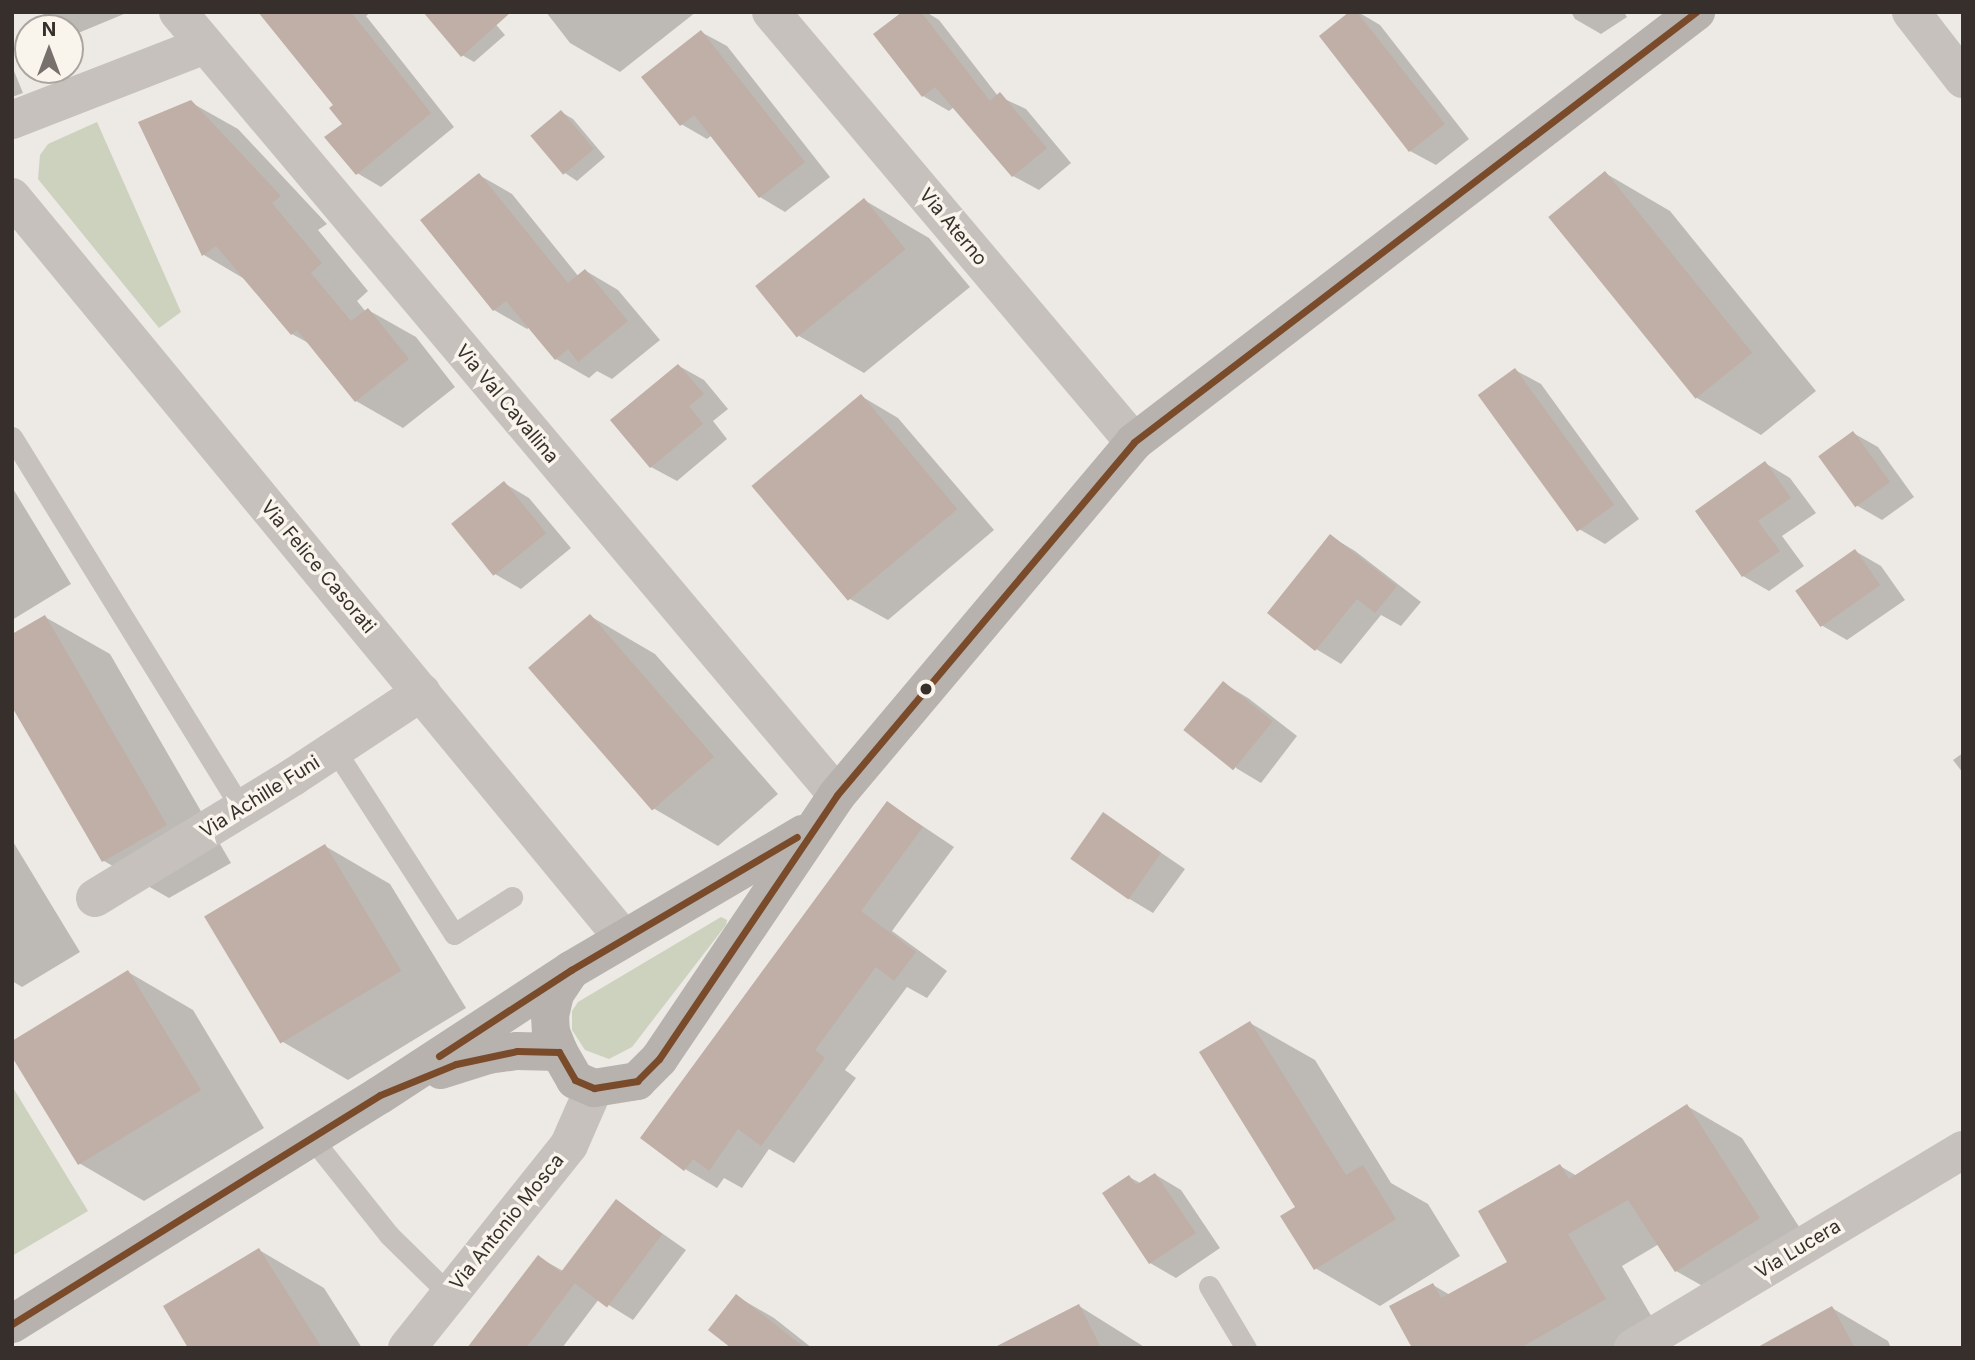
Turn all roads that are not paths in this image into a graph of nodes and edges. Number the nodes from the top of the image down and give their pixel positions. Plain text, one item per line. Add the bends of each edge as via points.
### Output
1 (178, 12) edge
2 (771, 12) edge
3 (1696, 12) edge
4 (1910, 12) edge
5 (205, 45) junction
6 (1963, 79) edge
7 (12, 120) edge
8 (17, 214) edge
9 (12, 437) edge
10 (1134, 442) junction
11 (422, 692) junction
12 (335, 750) junction
13 (836, 794) junction
14 (241, 808) junction
15 (811, 829) junction
16 (512, 897) dead end
17 (95, 898) dead end
18 (623, 938) junction
19 (571, 970) junction
20 (559, 1052) junction
21 (594, 1088) junction
22 (380, 1095) junction
23 (310, 1136) junction
24 (1963, 1150) edge
25 (1209, 1286) dead end
26 (449, 1294) junction
27 (12, 1324) edge
28 (407, 1348) edge
29 (1246, 1348) edge
30 (1633, 1348) edge

1 - 5 street, Via Val Cavallina
2 - 10 street, Via Aterno
3 - 10 street
4 - 6 street
5 - 7 street
5 - 13 street, Via Val Cavallina
8 - 11 street, Via Felice Casorati
9 - 14 lane
10 - 13 street
11 - 12 street, Via Achille Funi
11 - 18 street, Via Felice Casorati
12 - 14 street, Via Achille Funi
12 - 16 lane via 454,934
13 - 15 street
14 - 17 street, Via Achille Funi
15 - 18 street
15 - 21 street via 659,1059 638,1081
18 - 19 street
19 - 20 street via 555,995 550,1014
19 - 22 street
20 - 21 street via 575,1080
20 - 22 street via 488,1055
21 - 26 street, Via Antonio Mosca via 569,1144
22 - 23 street
23 - 26 lane via 389,1235
23 - 27 street
24 - 30 street, Via Lucera
25 - 29 lane
26 - 28 street, Via Antonio Mosca

